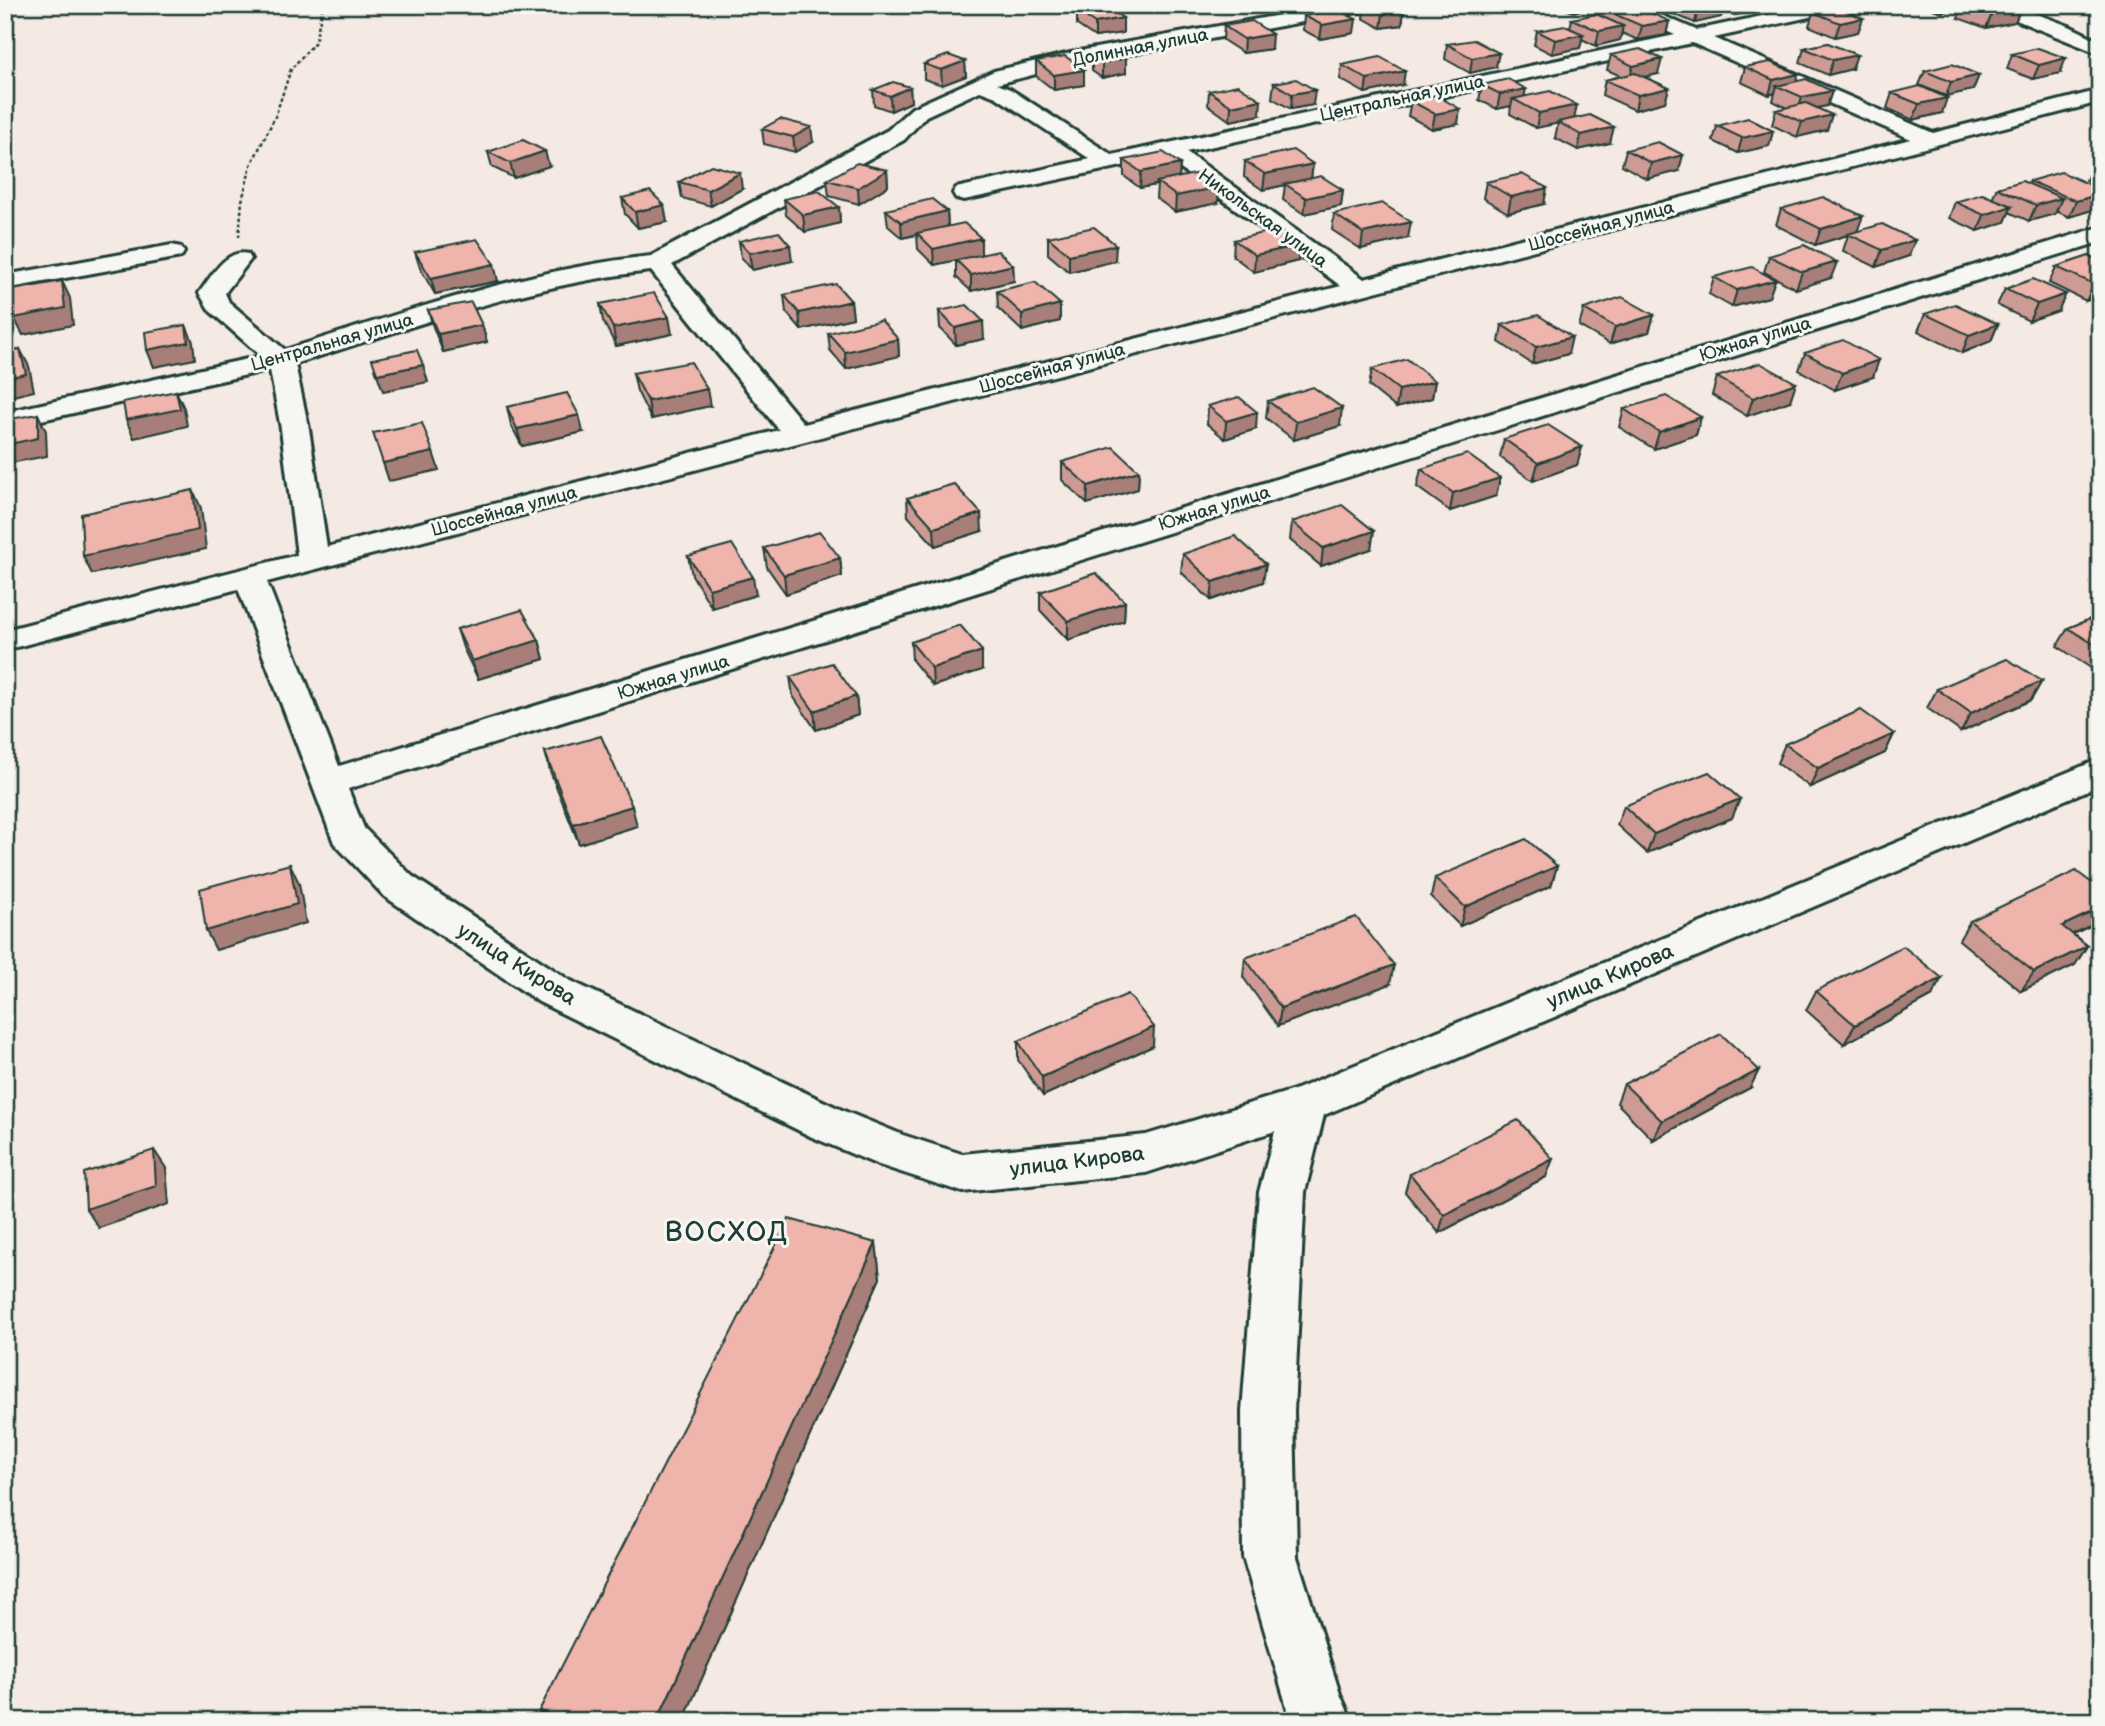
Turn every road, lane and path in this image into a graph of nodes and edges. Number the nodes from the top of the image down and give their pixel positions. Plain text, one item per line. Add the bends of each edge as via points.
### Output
1 (323, 5) edge
2 (1368, 5) edge
3 (1622, 5) edge
4 (1841, 5) edge
5 (1995, 5) edge
6 (1696, 36) junction
7 (2100, 48) edge
8 (979, 84) junction
9 (2100, 96) edge
10 (1932, 140) junction
11 (1166, 148) junction
12 (1107, 161) junction
13 (964, 193) dead end
14 (2100, 234) edge
15 (172, 252) dead end
16 (239, 258) joint
17 (657, 263) junction
18 (5, 282) edge
19 (1360, 288) junction
20 (281, 360) junction
21 (5, 420) edge
22 (797, 434) junction
23 (313, 561) junction
24 (250, 578) junction
25 (5, 640) edge
26 (2100, 771) edge
27 (329, 782) junction
28 (1306, 1104) junction
29 (1323, 1721) edge

1 - 16 path via 315,41 291,69 275,117 251,165 238,228
2 - 8 street, Долинная улица via 1079,57
3 - 6 street
4 - 6 street, Центральная улица
5 - 7 street
6 - 10 street
6 - 11 street, Центральная улица
8 - 12 street via 1003,93
8 - 17 street, Долинная улица via 919,113 896,135
9 - 10 street, Шоссейная улица
10 - 19 street, Шоссейная улица
11 - 12 street, Центральная улица
11 - 19 street, Никольская улица
12 - 13 street, Центральная улица
14 - 27 street, Южная улица
15 - 18 street
16 - 20 street via 212,293 219,306
17 - 20 street, Центральная улица via 609,268 474,299
17 - 22 street
19 - 22 street, Шоссейная улица
20 - 21 street, Центральная улица
20 - 23 street
22 - 23 street, Шоссейная улица
23 - 24 street, Шоссейная улица
24 - 25 street, Шоссейная улица
24 - 27 street, улица Кирова
26 - 28 street, улица Кирова
27 - 28 street, улица Кирова via 347,834 398,886 554,991 892,1151 962,1173 1029,1168 1146,1154
28 - 29 street via 1282,1192 1268,1411 1270,1557

